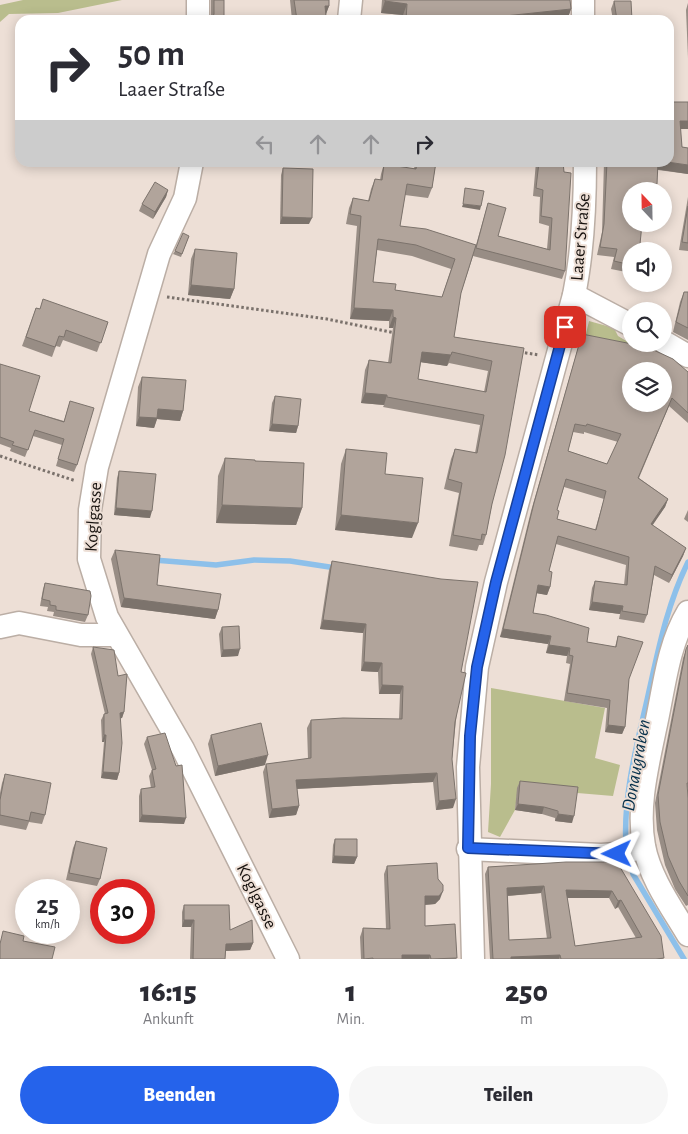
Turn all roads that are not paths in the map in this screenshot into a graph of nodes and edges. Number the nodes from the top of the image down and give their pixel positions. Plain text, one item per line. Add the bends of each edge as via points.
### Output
1 (198, 0) edge
2 (351, 0) edge
3 (583, 0) edge
4 (198, 15) edge
5 (350, 15) edge
6 (584, 15) edge
7 (191, 167) edge
8 (585, 167) edge
9 (574, 295) junction
10 (622, 320) edge
11 (672, 347) edge
12 (688, 356) edge
13 (688, 612) edge
14 (0, 627) edge
15 (116, 635) junction
16 (468, 848) junction
17 (632, 851) junction
18 (688, 935) edge
19 (288, 959) edge
20 (473, 959) edge

1 - 4 street
2 - 5 street
3 - 6 street
7 - 15 street, Koglgasse via 185,198 159,254 93,486 89,559 101,604
8 - 9 street, Laaer Straße via 585,209
9 - 10 street
9 - 16 street, Laaer Straße via 496,582 477,667 470,736
11 - 12 street
13 - 17 street via 670,657
14 - 15 street via 19,623 81,635
15 - 19 street, Koglgasse via 183,749
16 - 17 street
16 - 20 street, Laaer Straße
17 - 18 street via 662,890

